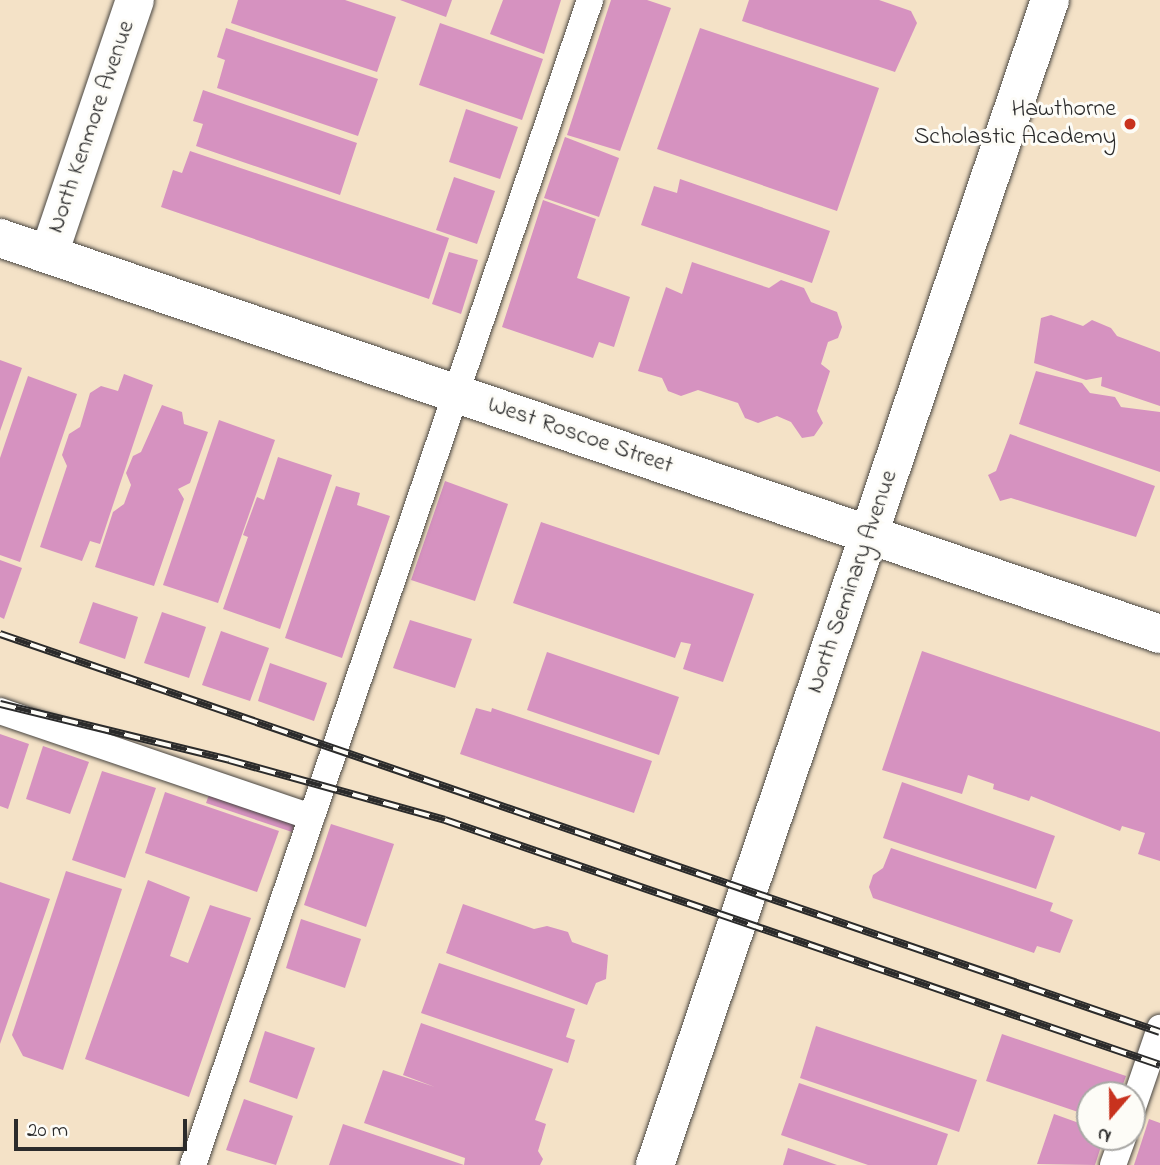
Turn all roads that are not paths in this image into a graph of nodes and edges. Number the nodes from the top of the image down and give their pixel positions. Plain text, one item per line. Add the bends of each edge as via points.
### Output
1 (135, 0) edge
2 (590, 0) edge
3 (1050, 0) edge
4 (0, 238) edge
5 (49, 254) junction
6 (457, 394) junction
7 (869, 535) junction
8 (1160, 634) edge
9 (0, 711) edge
10 (312, 817) junction
11 (1160, 1028) edge
12 (1146, 1090) edge
13 (193, 1165) edge
14 (655, 1165) edge

1 - 5 street, North Kenmore Avenue
2 - 6 lane
3 - 7 street, North Seminary Avenue
4 - 5 street, West Roscoe Street
5 - 6 street, West Roscoe Street
6 - 7 street, West Roscoe Street
6 - 10 lane
7 - 8 street, West Roscoe Street
7 - 14 street, North Seminary Avenue
9 - 10 lane
10 - 13 lane
11 - 12 lane

